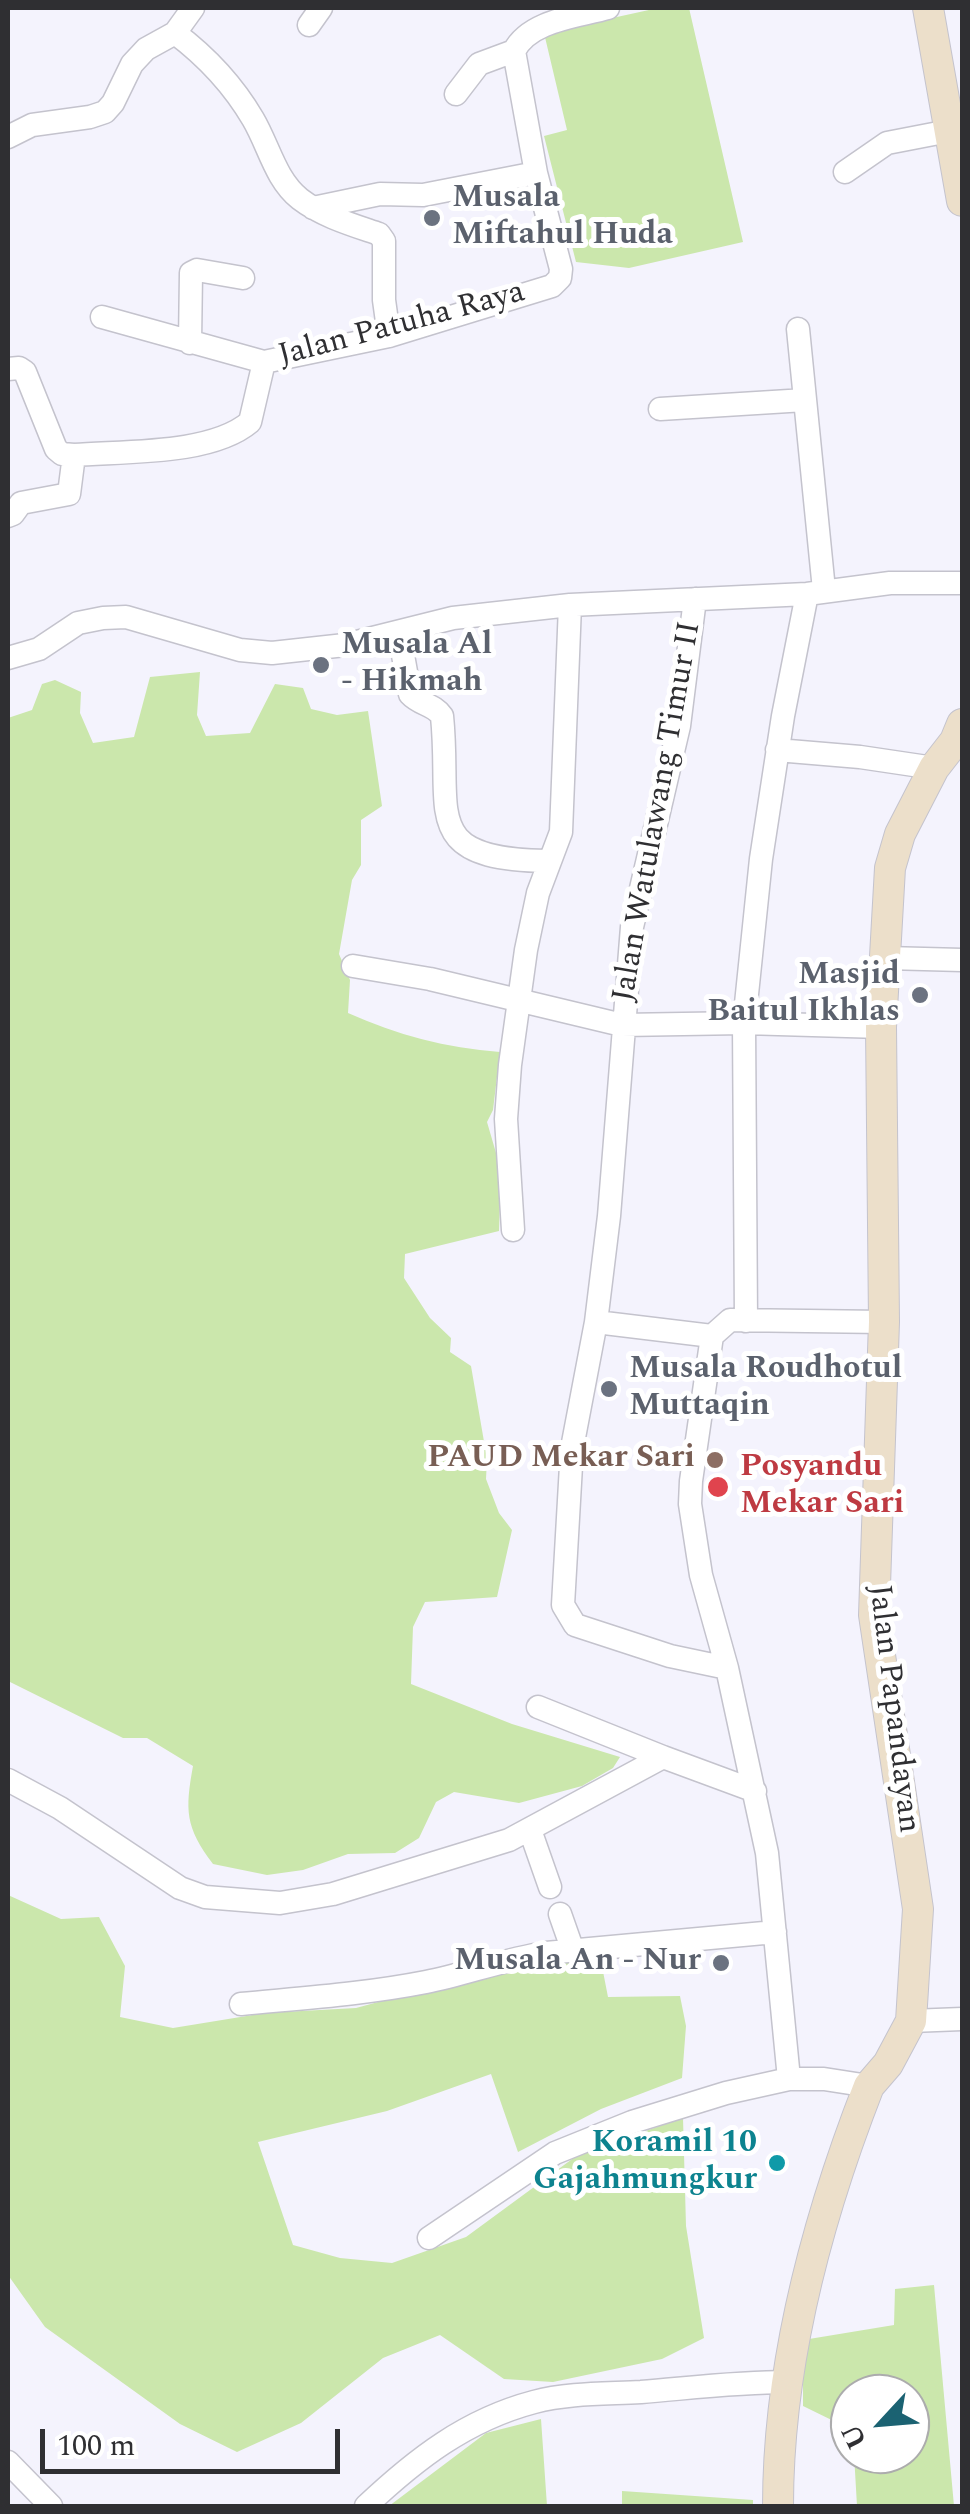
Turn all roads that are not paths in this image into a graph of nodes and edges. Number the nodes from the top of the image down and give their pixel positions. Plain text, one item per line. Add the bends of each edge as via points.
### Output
1 (193, 8) edge
2 (608, 8) edge
3 (928, 8) edge
4 (176, 32) junction
5 (514, 51) junction
6 (456, 94) dead end
7 (949, 131) junction
8 (8, 137) edge
9 (845, 172) dead end
10 (536, 173) junction
11 (962, 201) edge
12 (313, 208) junction
13 (243, 278) dead end
14 (102, 317) dead end
15 (798, 329) dead end
16 (389, 336) junction
17 (190, 344) junction
18 (264, 362) junction
19 (8, 369) edge
20 (805, 400) junction
21 (660, 408) dead end
22 (74, 456) junction
23 (8, 516) edge
24 (962, 583) edge
25 (815, 592) junction
26 (695, 600) junction
27 (570, 605) junction
28 (399, 633) junction
29 (8, 658) edge
30 (962, 724) edge
31 (777, 750) junction
32 (934, 768) junction
33 (548, 860) junction
34 (886, 958) junction
35 (962, 960) edge
36 (353, 966) dead end
37 (519, 999) junction
38 (744, 1023) junction
39 (622, 1025) junction
40 (881, 1027) junction
41 (513, 1230) dead end
42 (746, 1320) junction
43 (596, 1322) junction
44 (884, 1322) junction
45 (712, 1336) junction
46 (727, 1668) junction
47 (538, 1707) dead end
48 (663, 1757) junction
49 (8, 1780) edge
50 (754, 1791) junction
51 (530, 1830) junction
52 (550, 1887) dead end
53 (560, 1914) dead end
54 (775, 1932) junction
55 (572, 1950) junction
56 (241, 2004) dead end
57 (962, 2019) edge
58 (911, 2022) junction
59 (789, 2080) junction
60 (869, 2086) junction
61 (428, 2238) dead end
62 (787, 2382) junction
63 (8, 2462) edge
64 (50, 2506) edge
65 (366, 2506) edge
66 (778, 2506) edge

1 - 4 street
2 - 5 street via 532,30
3 - 7 main road
4 - 8 street via 146,48 105,112 32,125
4 - 12 street via 232,87 288,187
5 - 6 street via 479,64
5 - 10 street, Jalan Patuha Raya
7 - 9 street via 882,145
7 - 11 main road
10 - 12 street
10 - 16 street, Jalan Patuha Raya via 560,278 552,286
12 - 16 street via 384,240
13 - 17 street via 191,273
14 - 17 street
15 - 20 street
16 - 18 street, Jalan Patuha Raya
17 - 18 street
18 - 22 street, Jalan Patuha Raya via 250,422 230,436
19 - 22 street via 25,372 56,449
20 - 21 street
20 - 25 street
22 - 23 street via 70,494 21,503
24 - 25 street
25 - 26 street
25 - 31 street
26 - 27 street
26 - 39 street, Jalan Watulawang Timur II via 679,726 632,927
27 - 28 street via 453,618
27 - 33 street via 561,832
28 - 29 street via 256,654 126,617 104,618 78,622 39,649
28 - 33 street via 410,694 442,716 442,777 454,836 474,852
30 - 32 main road, Jalan Papandayan
31 - 32 street
31 - 38 street
32 - 34 main road, Jalan Papandayan via 890,868
33 - 37 street
34 - 35 street
34 - 40 main road, Jalan Papandayan
36 - 37 street
37 - 39 street
37 - 41 street via 506,1119
38 - 39 street
38 - 40 street
38 - 42 street
39 - 43 street, Jalan Watulawang Timur II
40 - 44 main road, Jalan Papandayan
42 - 44 street
42 - 45 street via 730,1320
43 - 45 street
43 - 46 street, Jalan Watulawang Timur II via 569,1478 567,1616 614,1638
44 - 58 main road, Jalan Papandayan via 874,1615 918,1909
45 - 46 street via 690,1504 704,1590
46 - 50 street
47 - 48 street
48 - 50 street
48 - 51 street
49 - 51 street via 164,1880 205,1898 280,1902 332,1894
50 - 54 street
51 - 52 street
53 - 55 street
54 - 55 street
54 - 59 street
55 - 56 street via 403,1986
57 - 58 street
58 - 60 main road, Jalan Papandayan
59 - 60 street
59 - 61 street via 632,2122 555,2153
60 - 62 main road, Jalan Papandayan via 813,2255
62 - 65 street via 535,2401 461,2430
62 - 66 main road, Jalan Papandayan
63 - 64 street

